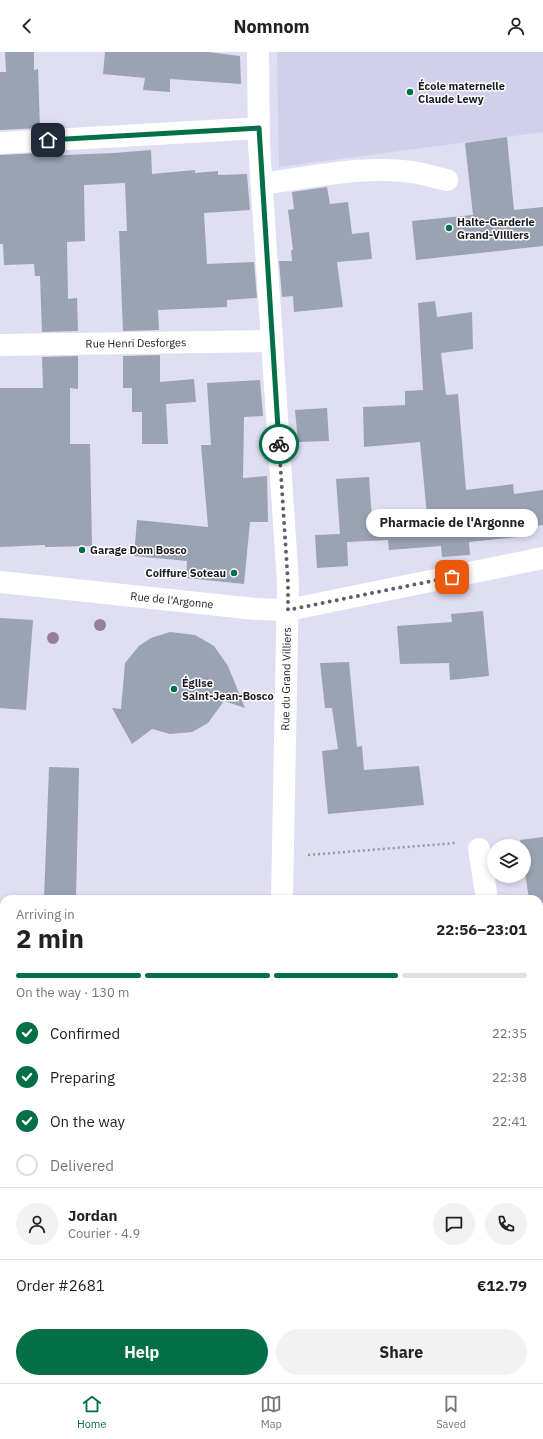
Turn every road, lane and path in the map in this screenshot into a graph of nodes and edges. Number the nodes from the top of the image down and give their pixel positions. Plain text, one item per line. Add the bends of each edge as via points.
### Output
1 (258, 52) edge
2 (259, 128) junction
3 (0, 143) edge
4 (448, 180) dead end
5 (262, 184) junction
6 (272, 341) junction
7 (0, 345) edge
8 (543, 558) edge
9 (0, 582) edge
10 (288, 610) junction
11 (479, 849) joint
12 (283, 857) junction
13 (282, 895) edge
14 (486, 895) edge

1 - 2 street, Rue du Grand Villiers
2 - 3 street
2 - 5 street, Rue du Grand Villiers
4 - 5 street via 417,173 383,171 353,172
5 - 6 street, Rue du Grand Villiers
6 - 7 street, Rue Henri Desforges
6 - 10 street, Rue du Grand Villiers
8 - 10 street, Rue de l'Argonne
9 - 10 street, Rue de l'Argonne via 256,609
10 - 12 street, Rue du Grand Villiers
11 - 12 path via 472,841
11 - 14 street
12 - 13 street, Rue du Grand Villiers

